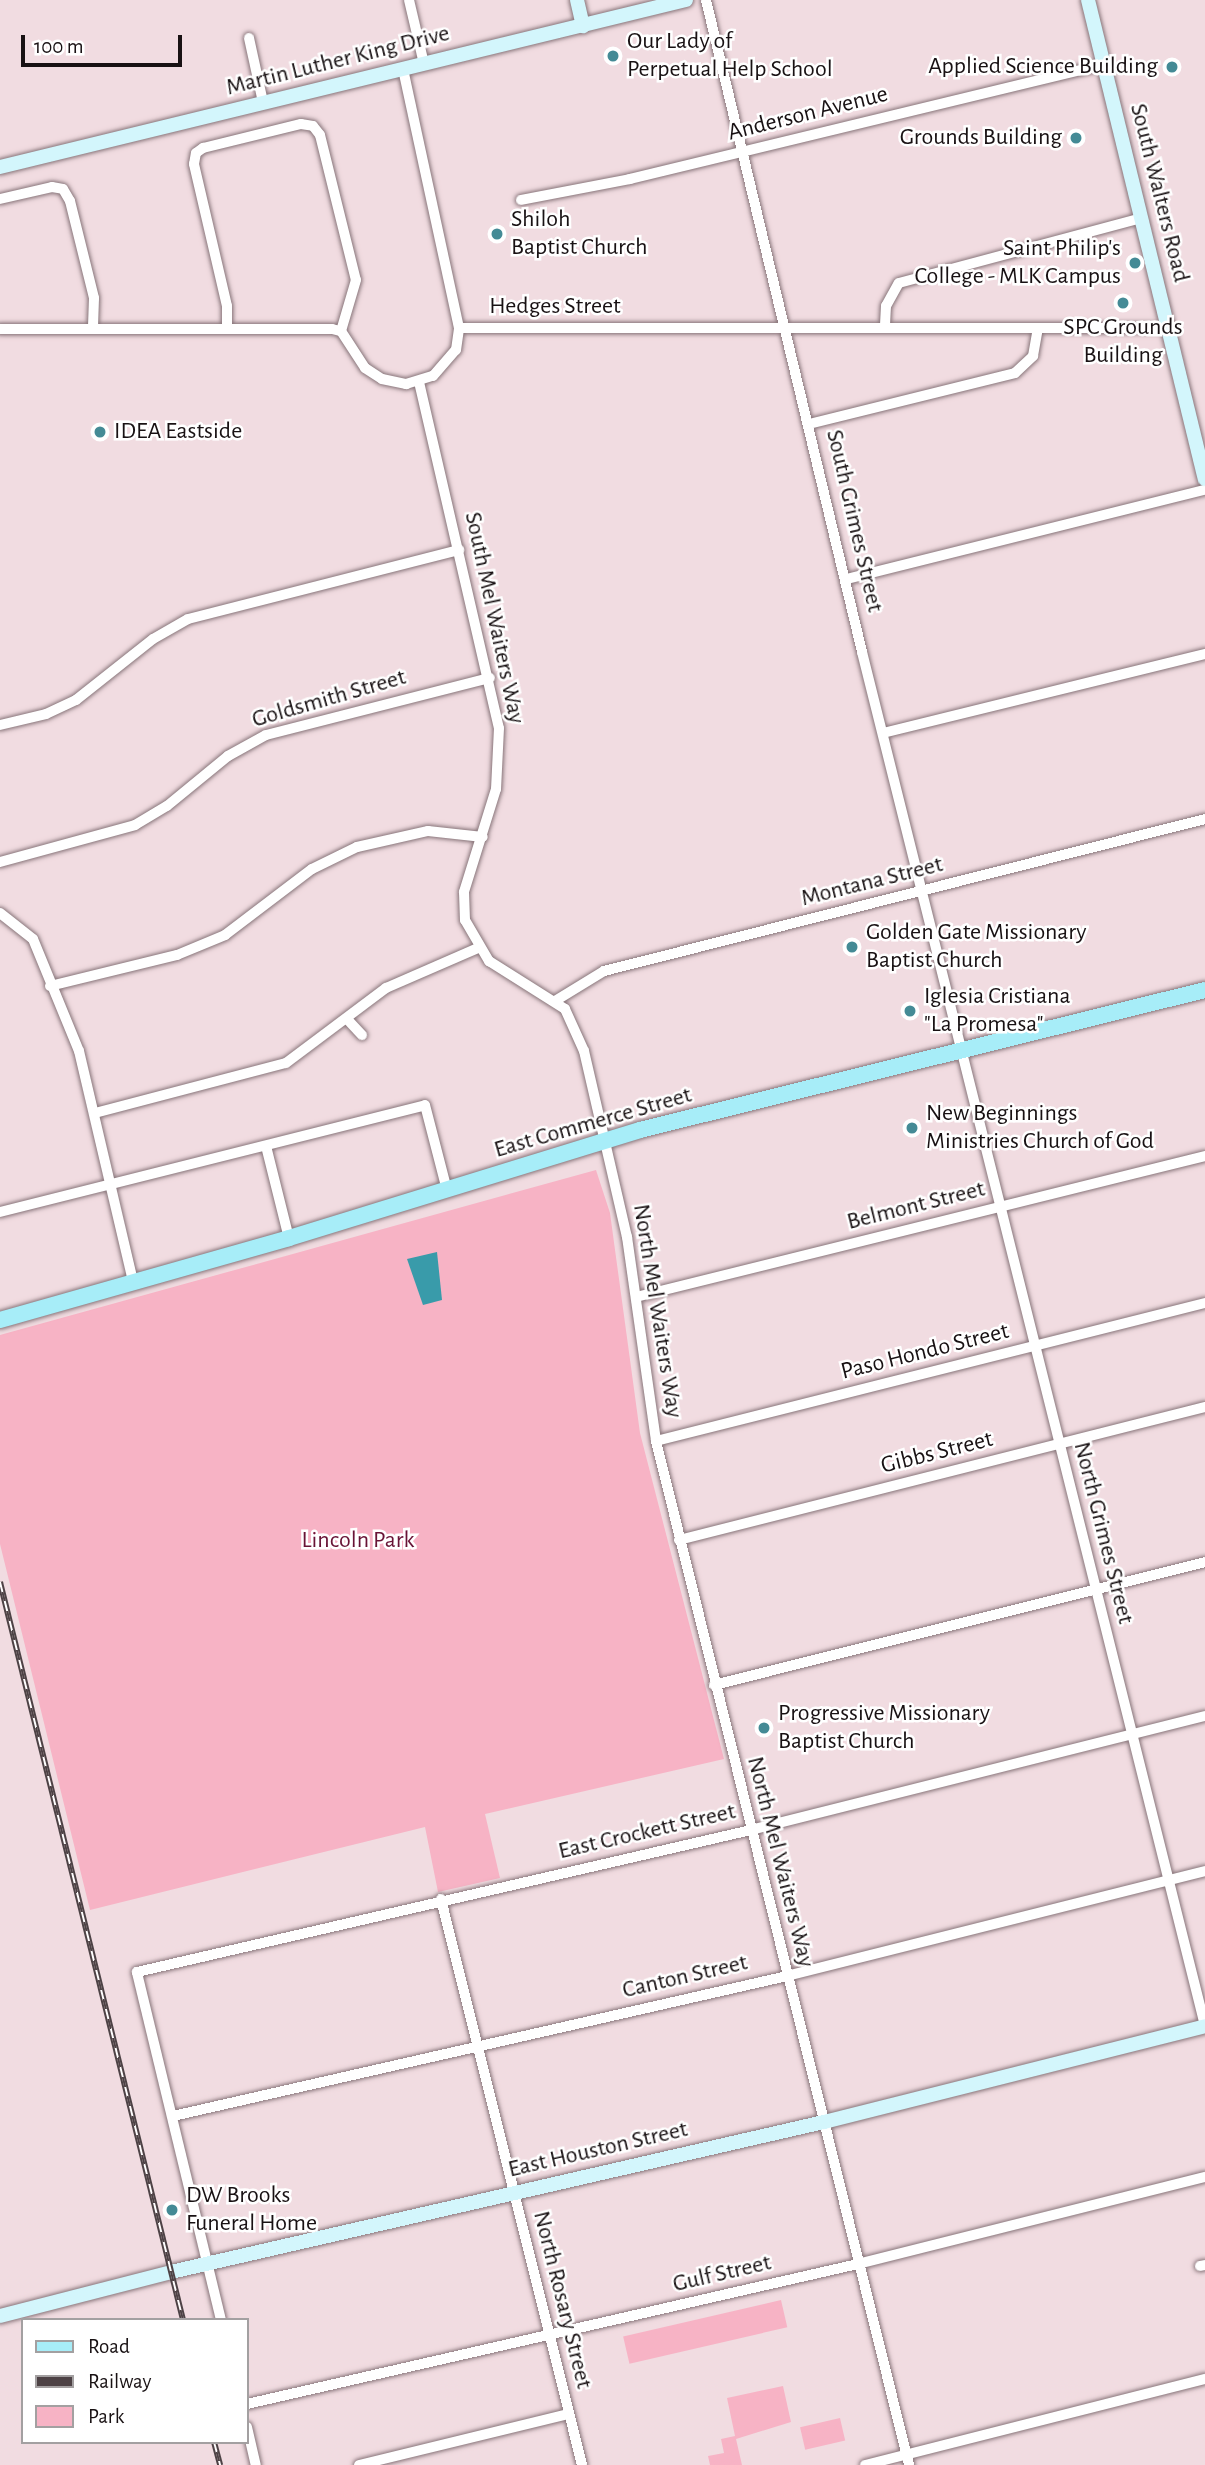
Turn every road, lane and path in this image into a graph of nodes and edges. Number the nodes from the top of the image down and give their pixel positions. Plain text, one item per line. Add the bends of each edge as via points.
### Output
1 (409, 0) edge
2 (577, 0) edge
3 (687, 0) edge
4 (706, 0) edge
5 (1088, 0) edge
6 (583, 26) junction
7 (248, 38) dead end
8 (424, 64) junction
9 (1104, 64) junction
10 (403, 69) junction
11 (263, 102) junction
12 (741, 151) junction
13 (0, 167) edge
14 (0, 200) edge
15 (521, 200) dead end
16 (1141, 218) junction
17 (885, 325) junction
18 (93, 326) junction
19 (227, 327) junction
20 (0, 328) edge
21 (460, 328) junction
22 (1038, 328) junction
23 (1168, 328) junction
24 (788, 329) junction
25 (341, 331) junction
26 (419, 382) junction
27 (809, 424) junction
28 (1205, 478) edge
29 (1205, 490) edge
30 (459, 550) junction
31 (846, 579) junction
32 (1205, 654) edge
33 (490, 678) junction
34 (0, 725) edge
35 (883, 733) junction
36 (1205, 819) edge
37 (483, 837) junction
38 (0, 862) edge
39 (924, 890) junction
40 (0, 913) edge
41 (478, 948) junction
42 (50, 986) junction
43 (1205, 990) edge
44 (555, 1001) junction
45 (347, 1019) junction
46 (362, 1035) dead end
47 (964, 1050) junction
48 (95, 1112) junction
49 (605, 1141) junction
50 (266, 1146) junction
51 (1205, 1156) edge
52 (109, 1185) junction
53 (447, 1191) junction
54 (1001, 1207) junction
55 (0, 1212) edge
56 (289, 1238) junction
57 (133, 1281) junction
58 (636, 1297) junction
59 (1205, 1303) edge
60 (0, 1320) edge
61 (1034, 1346) junction
62 (1205, 1407) edge
63 (656, 1441) junction
64 (1059, 1443) junction
65 (679, 1540) junction
66 (1205, 1562) edge
67 (1094, 1589) junction
68 (714, 1685) junction
69 (1205, 1716) edge
70 (1133, 1734) junction
71 (751, 1830) junction
72 (1205, 1871) edge
73 (1169, 1880) junction
74 (441, 1899) junction
75 (787, 1976) junction
76 (1205, 2026) edge
77 (477, 2046) junction
78 (173, 2116) junction
79 (824, 2122) junction
80 (1205, 2177) edge
81 (514, 2192) junction
82 (207, 2263) junction
83 (858, 2264) junction
84 (0, 2316) edge
85 (221, 2318) edge
86 (549, 2336) junction
87 (1205, 2379) edge
88 (248, 2404) edge
89 (569, 2414) junction
90 (248, 2431) edge
91 (907, 2460) edge
92 (256, 2465) edge
93 (359, 2465) edge
94 (582, 2465) edge
95 (865, 2465) edge

1 - 8 street
2 - 6 main road
3 - 6 main road, Martin Luther King Drive
4 - 12 street, South Grimes Street
5 - 9 main road, South Walters Road
6 - 8 main road, Martin Luther King Drive
7 - 11 street
8 - 10 main road, Martin Luther King Drive
9 - 12 street, Anderson Avenue
9 - 16 main road, South Walters Road
10 - 11 main road, Martin Luther King Drive
10 - 21 street
11 - 13 main road, Martin Luther King Drive
12 - 15 street, Anderson Avenue
12 - 24 street, South Grimes Street
14 - 18 street via 52,187 63,189 94,298
16 - 17 street via 899,283 886,306
16 - 23 main road, South Walters Road
17 - 22 street, Hedges Street
17 - 24 street, Hedges Street
18 - 19 street
18 - 20 street
19 - 25 street
19 - 25 street via 194,164 197,153 301,124 313,126 320,135 356,280
21 - 24 street, Hedges Street
21 - 26 street, Hedges Street via 450,361
22 - 23 street, Hedges Street
22 - 27 street via 1033,356 1015,373
23 - 28 main road, South Walters Road
24 - 27 street, South Grimes Street
25 - 26 street via 372,373 394,383
26 - 30 street, South Mel Waiters Way
27 - 31 street, South Grimes Street
29 - 31 street
30 - 33 street, South Mel Waiters Way
30 - 34 street via 188,619 153,639 76,700 46,714
31 - 35 street, South Grimes Street
32 - 35 street
33 - 37 street, South Mel Waiters Way via 500,750
33 - 38 street, Goldsmith Street via 266,735 228,756 167,806 135,825
35 - 39 street, South Grimes Street
36 - 39 street, Montana Street
37 - 41 street, South Mel Waiters Way via 463,906
37 - 42 street via 428,831 357,847 312,869 253,918 216,939 177,955
39 - 44 street, Montana Street via 604,971
39 - 47 street, South Grimes Street
40 - 42 street via 33,939
41 - 44 street, South Mel Waiters Way via 503,972
41 - 45 street via 414,973
42 - 48 street via 79,1051
43 - 47 main road, East Commerce Street
44 - 49 street, South Mel Waiters Way via 578,1032
45 - 46 street
45 - 48 street via 286,1062
47 - 49 main road, East Commerce Street
47 - 54 street, North Grimes Street
48 - 52 street
49 - 53 main road, East Commerce Street
49 - 58 street, North Mel Waiters Way
50 - 52 street
50 - 53 street via 425,1105
50 - 56 street
51 - 54 street, Belmont Street
52 - 55 street
52 - 57 street
53 - 56 main road, East Commerce Street
54 - 58 street, Belmont Street
54 - 61 street, North Grimes Street
56 - 57 main road, East Commerce Street
57 - 60 main road, East Commerce Street
58 - 63 street, North Mel Waiters Way
59 - 61 street, Paso Hondo Street
61 - 63 street, Paso Hondo Street
61 - 64 street, North Grimes Street
62 - 64 street, Gibbs Street
63 - 65 street, North Mel Waiters Way
64 - 65 street, Gibbs Street
64 - 67 street, North Grimes Street
65 - 68 street, North Mel Waiters Way
66 - 67 street
67 - 68 street
67 - 70 street, North Grimes Street
68 - 71 street, North Mel Waiters Way
69 - 70 street, East Crockett Street
70 - 71 street, East Crockett Street
70 - 73 street, North Grimes Street
71 - 74 street, East Crockett Street
71 - 75 street, North Mel Waiters Way
72 - 73 street, Canton Street
73 - 75 street, Canton Street
73 - 76 street, North Grimes Street
74 - 77 street, North Rosary Street
74 - 78 street, East Crockett Street via 136,1972
75 - 77 street, Canton Street
75 - 79 street, North Mel Waiters Way
76 - 79 main road, East Houston Street
77 - 78 street, Canton Street
77 - 81 street, North Rosary Street
78 - 82 street
79 - 81 main road, East Houston Street
79 - 83 street, North Mel Waiters Way
80 - 83 street, Gulf Street
81 - 82 main road, East Houston Street
81 - 86 street, North Rosary Street
82 - 84 main road, East Houston Street
82 - 85 street
83 - 86 street, Gulf Street
83 - 91 street, North Mel Waiters Way
86 - 88 street, Gulf Street
86 - 89 street, North Rosary Street
87 - 91 street
89 - 93 street
89 - 94 street, North Rosary Street
90 - 92 street
91 - 95 street

